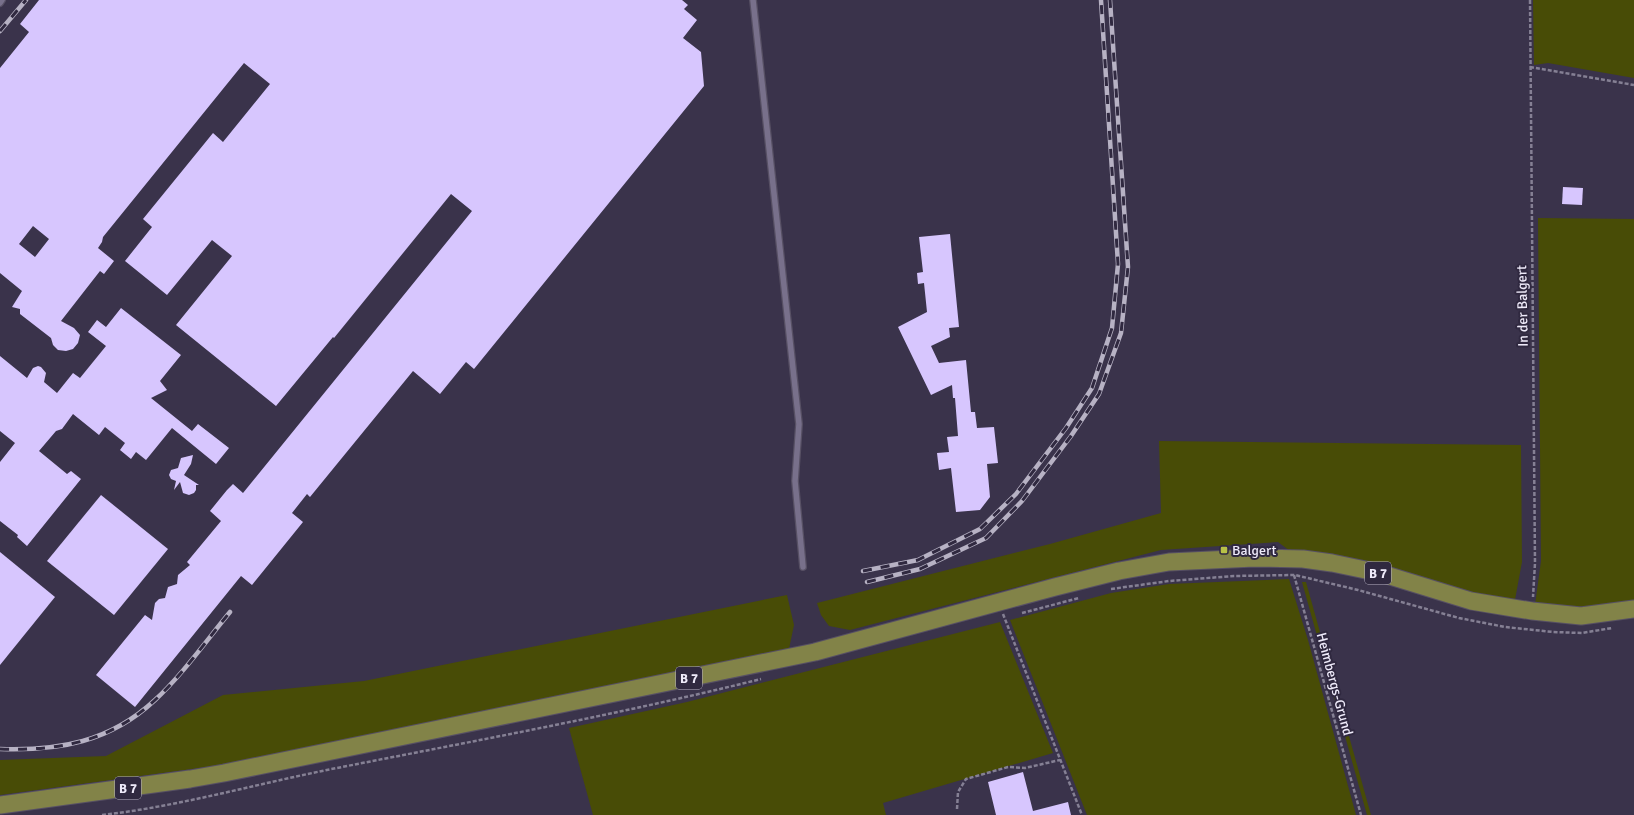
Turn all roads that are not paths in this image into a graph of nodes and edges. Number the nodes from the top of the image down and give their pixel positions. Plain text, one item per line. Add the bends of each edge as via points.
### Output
1 (2, 0) edge
2 (753, 0) edge
3 (0, 3) edge
4 (803, 567) dead end
5 (1634, 609) edge
6 (0, 805) edge

1 - 3 lane
2 - 4 lane via 799,424 795,481
5 - 6 main road, B 7 via 1581,616 1532,611 1471,601 1380,574 1303,559 1254,558 1170,562 1119,571 1002,610 815,652 255,767 190,779

